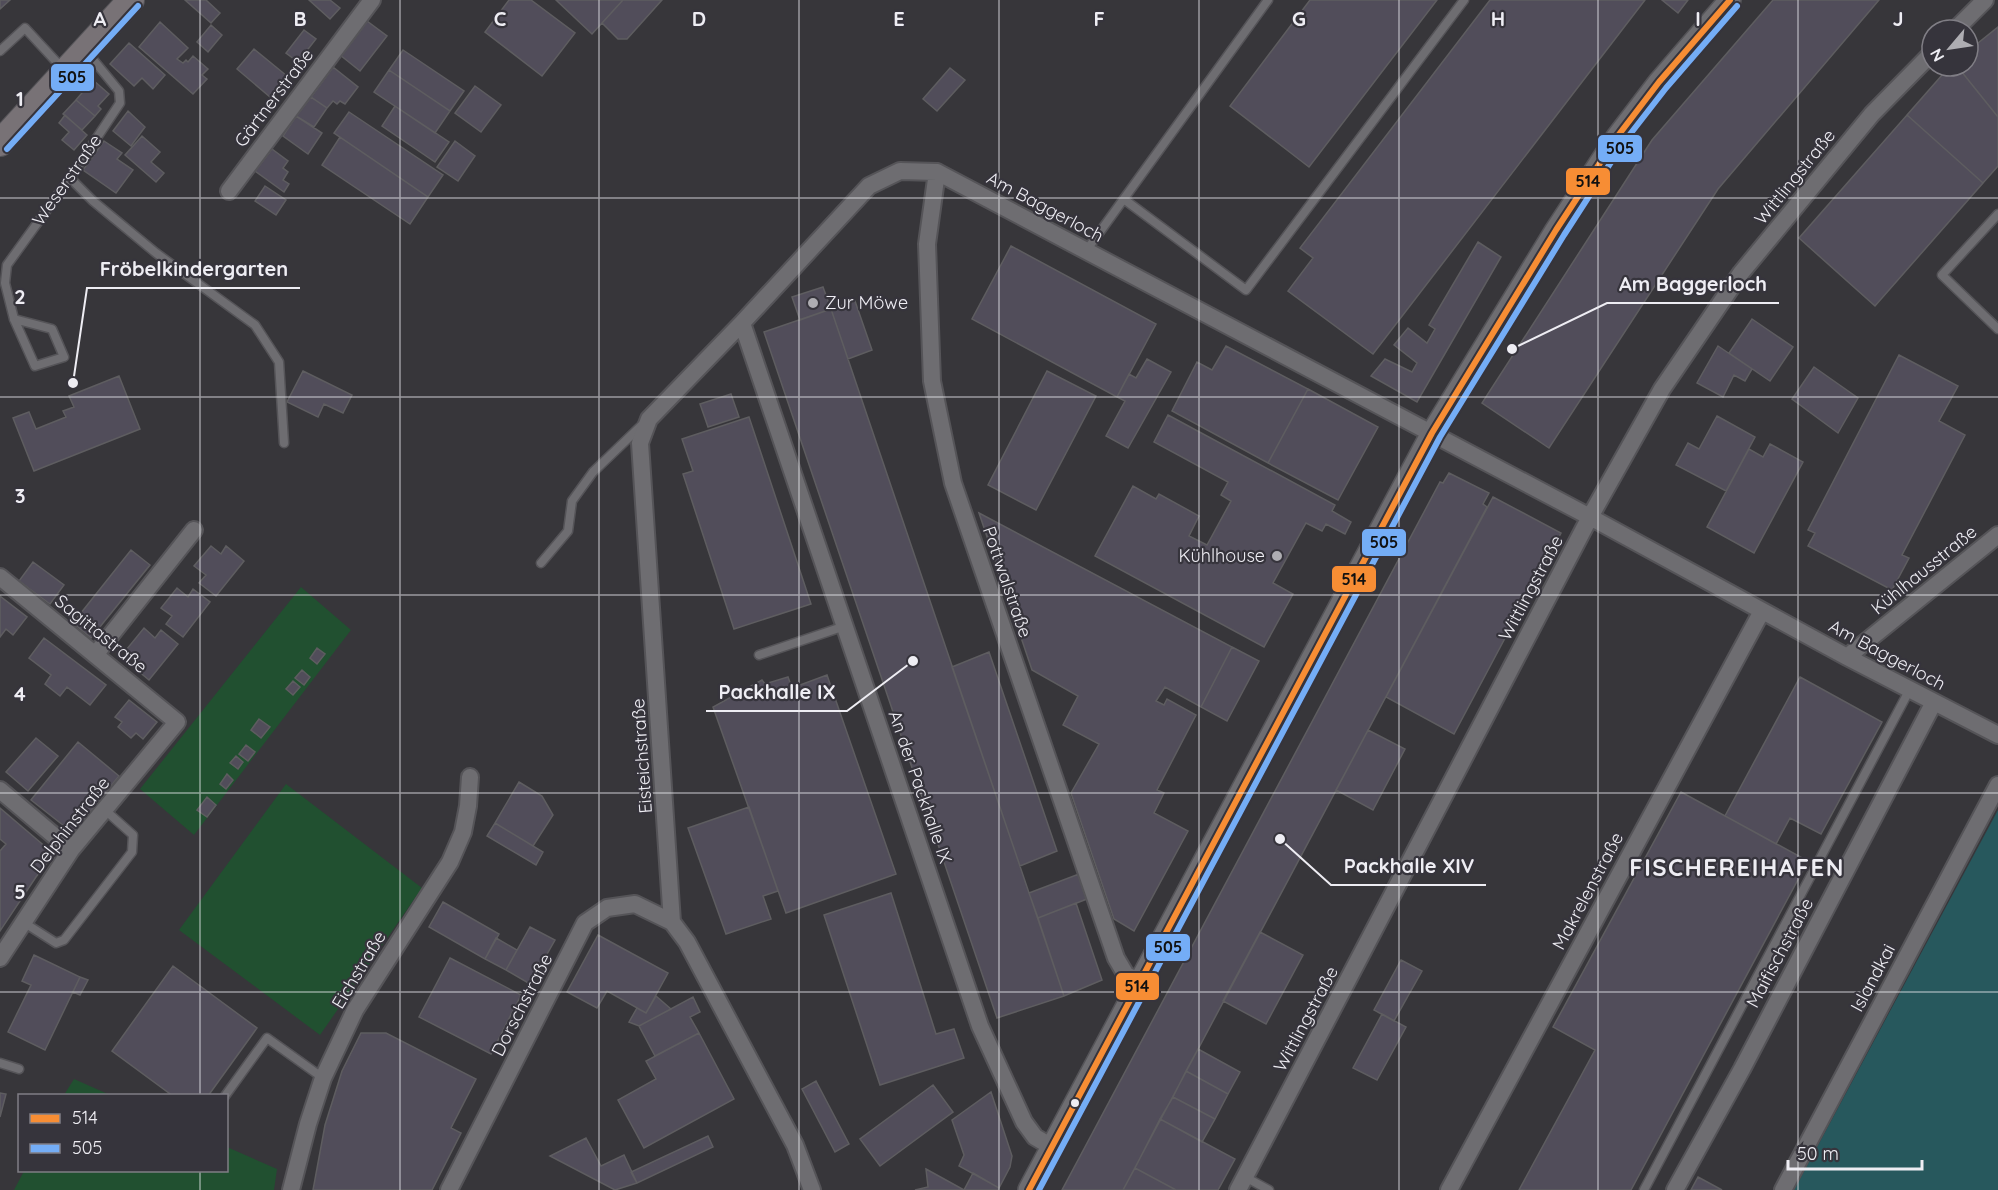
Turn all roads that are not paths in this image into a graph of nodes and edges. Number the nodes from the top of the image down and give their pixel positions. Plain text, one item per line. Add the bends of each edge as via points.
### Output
1 (131, 0) edge
2 (372, 0) edge
3 (1268, 0) edge
4 (1464, 0) edge
5 (1730, 0) edge
6 (1985, 0) edge
7 (1967, 18) edge
8 (85, 50) junction
9 (0, 51) edge
10 (1920, 65) edge
11 (66, 72) junction
12 (0, 143) edge
13 (937, 172) junction
14 (70, 178) junction
15 (229, 190) dead end
16 (1125, 200) junction
17 (1998, 214) edge
18 (1086, 251) junction
19 (14, 319) junction
20 (742, 323) junction
21 (1998, 329) edge
22 (649, 419) junction
23 (1432, 433) junction
24 (284, 443) dead end
25 (1590, 517) junction
26 (194, 530) dead end
27 (1998, 535) edge
28 (541, 563) dead end
29 (0, 577) edge
30 (1762, 611) junction
31 (845, 626) junction
32 (95, 655) junction
33 (759, 655) dead end
34 (1847, 657) junction
35 (1910, 690) junction
36 (1934, 702) junction
37 (177, 722) joint
38 (1998, 735) edge
39 (470, 777) dead end
40 (1998, 785) edge
41 (0, 790) edge
42 (105, 810) junction
43 (71, 850) junction
44 (23, 922) junction
45 (672, 922) junction
46 (0, 958) edge
47 (1139, 981) junction
48 (0, 1063) edge
49 (19, 1069) dead end
50 (323, 1078) junction
51 (226, 1094) edge
52 (1052, 1147) junction
53 (1241, 1183) edge
54 (291, 1190) edge
55 (449, 1190) edge
56 (812, 1190) edge
57 (1029, 1190) edge
58 (1269, 1190) edge
59 (1449, 1190) edge
60 (1644, 1190) edge
61 (1675, 1190) edge
62 (1783, 1190) edge

1 - 8 main road
2 - 15 street, Gärtnerstraße
3 - 16 lane
4 - 16 lane via 1246,290
5 - 23 street via 1617,137
6 - 7 street
8 - 11 main road
8 - 14 lane, Weserstraße via 119,91 120,103
9 - 11 lane via 25,28
10 - 25 street, Wittlingstraße via 1872,114 1741,273 1662,389
11 - 12 main road
13 - 18 street, Am Baggerloch
13 - 20 street, Am Baggerloch via 900,171 868,186
13 - 47 street, Pottwalstraße via 927,244 932,381 953,483 1116,958 1126,975
14 - 19 lane, Weserstraße via 7,265 5,283
14 - 24 lane via 156,253 255,325 279,362
16 - 18 lane
17 - 21 lane via 1942,275
18 - 23 street, Am Baggerloch
19 - 19 lane, Weserstraße via 52,329 64,357 35,366
20 - 22 street, Eisteichstraße
20 - 31 street, An der Packhalle IX
22 - 28 lane via 593,472 572,501 568,531
22 - 45 street, Eisteichstraße via 640,443
23 - 25 street, Am Baggerloch
23 - 47 street
25 - 30 street, Am Baggerloch
25 - 53 street, Wittlingstraße
26 - 32 street
27 - 34 street, Kühlhausstraße
29 - 32 street, Sagittastraße
30 - 34 street, Am Baggerloch
30 - 59 street, Makrelenstraße
31 - 33 lane
31 - 52 street, An der Packhalle IX via 980,1026 1024,1122 1035,1137
32 - 37 street, Sagittastraße
34 - 35 street, Am Baggerloch
35 - 36 street, Am Baggerloch
35 - 60 lane
36 - 38 street, Am Baggerloch
36 - 61 street, Maifischstraße
37 - 42 street, Delphinstraße
39 - 50 street, Eichstraße via 463,832 450,862 356,1010
40 - 62 street, Islandkai
41 - 43 street
42 - 43 street, Delphinstraße
42 - 44 lane via 133,835 132,852 64,940 56,943
43 - 44 street, Delphinstraße
44 - 46 street, Delphinstraße
45 - 55 street, Dorschstraße via 634,904 607,908 585,923
45 - 56 street via 687,942 795,1145
47 - 52 street
48 - 49 lane
50 - 51 lane via 267,1038
50 - 54 street, Eichstraße
52 - 57 street
53 - 58 lane

